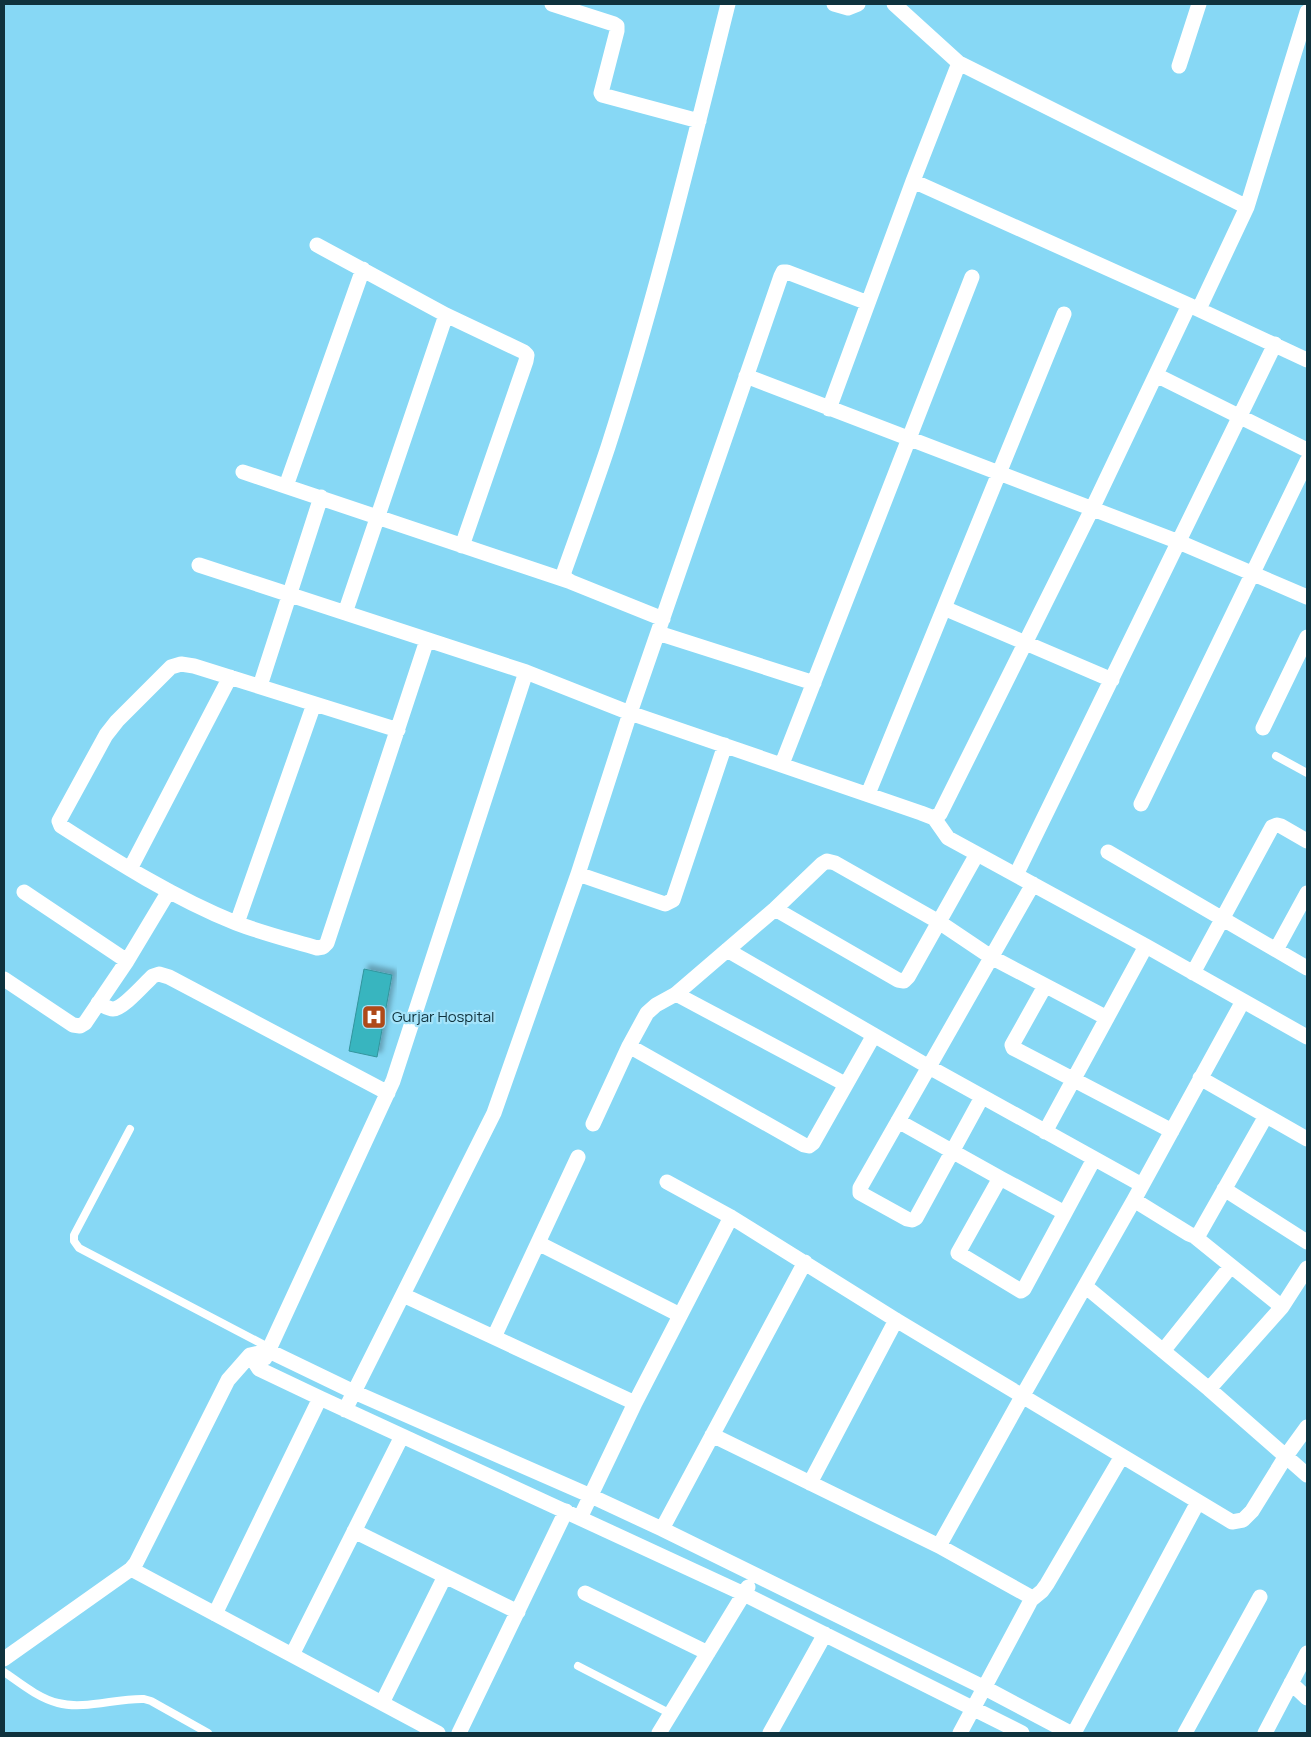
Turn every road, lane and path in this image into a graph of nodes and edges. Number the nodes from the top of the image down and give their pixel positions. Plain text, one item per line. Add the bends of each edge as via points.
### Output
1 (552, 4) edge
2 (728, 4) edge
3 (894, 4) edge
4 (1199, 4) edge
5 (1307, 12) edge
6 (959, 64) junction
7 (1179, 66) dead end
8 (699, 121) junction
9 (913, 181) junction
10 (1247, 207) junction
11 (317, 246) dead end
12 (363, 269) junction
13 (972, 277) dead end
14 (868, 302) junction
15 (1194, 307) junction
16 (1064, 314) dead end
17 (446, 315) junction
18 (1275, 344) junction
19 (1307, 360) edge
20 (1156, 375) junction
21 (746, 376) junction
22 (829, 408) junction
23 (1240, 416) junction
24 (910, 439) junction
25 (1307, 450) edge
26 (1307, 461) edge
27 (243, 472) dead end
28 (1000, 473) junction
29 (286, 486) junction
30 (321, 497) junction
31 (1092, 508) junction
32 (378, 517) junction
33 (1179, 542) junction
34 (462, 546) junction
35 (199, 565) dead end
36 (1254, 574) junction
37 (571, 582) junction
38 (290, 595) junction
39 (1307, 597) edge
40 (944, 608) junction
41 (345, 613) junction
42 (660, 626) junction
43 (1307, 637) edge
44 (428, 640) junction
45 (1025, 644) junction
46 (526, 672) junction
47 (230, 677) junction
48 (1112, 680) junction
49 (814, 684) junction
50 (260, 686) junction
51 (314, 704) junction
52 (630, 714) junction
53 (1263, 728) dead end
54 (398, 730) junction
55 (725, 745) junction
56 (1276, 756) dead end
57 (782, 764) junction
58 (1307, 773) edge
59 (868, 794) junction
60 (1141, 804) dead end
61 (937, 824) junction
62 (1307, 841) edge
63 (1108, 852) dead end
64 (977, 854) junction
65 (130, 869) junction
66 (578, 874) junction
67 (1016, 875) junction
68 (1033, 884) junction
69 (169, 891) junction
70 (24, 892) dead end
71 (1307, 893) edge
72 (775, 909) junction
73 (1223, 919) junction
74 (939, 922) junction
75 (237, 923) junction
76 (1146, 946) junction
77 (726, 950) junction
78 (1276, 950) junction
79 (991, 957) junction
80 (127, 961) junction
81 (1307, 968) edge
82 (1193, 973) junction
83 (4, 979) edge
84 (1045, 986) junction
85 (676, 994) junction
86 (1243, 1001) junction
87 (98, 1003) junction
88 (1107, 1018) junction
89 (874, 1035) junction
90 (1307, 1037) edge
91 (628, 1046) junction
92 (929, 1067) junction
93 (1200, 1078) junction
94 (1073, 1080) junction
95 (845, 1084) junction
96 (388, 1093) junction
97 (982, 1097) junction
98 (1266, 1116) junction
99 (898, 1121) junction
100 (592, 1124) dead end
101 (130, 1129) dead end
102 (1172, 1131) junction
103 (1045, 1132) junction
104 (1307, 1139) edge
105 (952, 1151) junction
106 (578, 1157) dead end
107 (1094, 1159) junction
108 (1000, 1178) junction
109 (667, 1182) dead end
110 (1142, 1186) junction
111 (1224, 1189) junction
112 (1134, 1200) junction
113 (1064, 1213) junction
114 (731, 1217) junction
115 (1194, 1236) junction
116 (1307, 1242) edge
117 (538, 1243) junction
118 (805, 1262) junction
119 (1231, 1266) junction
120 (1307, 1268) edge
121 (1085, 1286) junction
122 (403, 1295) junction
123 (1282, 1307) junction
124 (680, 1315) junction
125 (896, 1320) junction
126 (494, 1337) junction
127 (269, 1349) junction
128 (1162, 1351) junction
129 (250, 1355) junction
130 (259, 1369) junction
131 (1209, 1389) junction
132 (354, 1392) junction
133 (1023, 1395) junction
134 (320, 1398) junction
135 (635, 1403) junction
136 (345, 1410) junction
137 (1307, 1427) edge
138 (712, 1435) junction
139 (402, 1436) junction
140 (1122, 1456) junction
141 (1286, 1456) junction
142 (1307, 1475) edge
143 (810, 1483) junction
144 (591, 1496) junction
145 (1198, 1502) junction
146 (566, 1511) junction
147 (580, 1518) junction
148 (662, 1529) junction
149 (354, 1531) junction
150 (939, 1546) junction
151 (131, 1568) junction
152 (755, 1575) junction
153 (445, 1576) junction
154 (585, 1593) dead end
155 (744, 1594) junction
156 (1260, 1597) dead end
157 (1031, 1600) junction
158 (518, 1612) junction
159 (215, 1614) junction
160 (825, 1634) junction
161 (708, 1653) junction
162 (1307, 1653) edge
163 (292, 1655) junction
164 (4, 1660) edge
165 (578, 1666) dead end
166 (4, 1672) edge
167 (1291, 1684) junction
168 (984, 1688) junction
169 (1307, 1698) edge
170 (382, 1703) junction
171 (974, 1709) junction
172 (671, 1714) junction
173 (208, 1733) edge
174 (438, 1733) edge
175 (459, 1733) edge
176 (660, 1733) edge
177 (770, 1733) edge
178 (960, 1733) edge
179 (1022, 1733) edge
180 (1070, 1733) edge
181 (1074, 1733) edge
182 (1185, 1733) edge
183 (1265, 1733) edge

1 - 8 street via 617,26 602,96
2 - 8 street
3 - 6 street
4 - 7 street
5 - 10 street
6 - 9 street
6 - 10 street
8 - 37 street via 608,447 564,572
9 - 14 street
9 - 15 street
10 - 15 street
11 - 12 street
12 - 17 street
12 - 29 street
13 - 24 street
14 - 21 street via 783,272
14 - 22 street
15 - 18 street
15 - 20 street
16 - 28 street
17 - 32 street
17 - 34 street via 526,355
18 - 19 street
18 - 23 street
20 - 23 street
20 - 31 street
21 - 22 street
21 - 42 street
22 - 24 street
23 - 25 street
23 - 33 street
24 - 28 street
24 - 49 street
26 - 36 street
27 - 29 street
28 - 31 street
28 - 40 street
29 - 30 street
30 - 32 street
30 - 38 street
31 - 33 street
31 - 45 street
32 - 34 street
32 - 41 street
33 - 36 street
33 - 48 street
34 - 37 street
35 - 38 street
36 - 39 street
36 - 60 street
37 - 42 street
38 - 41 street
38 - 50 street
40 - 45 street
40 - 59 street
41 - 44 street
42 - 49 street
42 - 52 street
43 - 53 street
44 - 46 street
44 - 54 street
45 - 48 street
45 - 61 street
46 - 52 street
46 - 96 street
47 - 50 street
47 - 65 street
47 - 65 street via 194,666 181,664 170,667 106,735 61,816 61,826
48 - 67 street
49 - 57 street
50 - 51 street
51 - 54 street
51 - 75 street
52 - 55 street
52 - 66 street
54 - 75 street via 327,943 317,948
55 - 57 street
55 - 66 street via 673,900 665,904
56 - 58 lane
57 - 59 street
59 - 61 street
61 - 64 street via 948,838
62 - 73 street via 1281,826 1272,827
63 - 73 street
64 - 67 street
64 - 74 street
65 - 69 street
66 - 122 street via 494,1113
67 - 68 street
68 - 76 street
68 - 79 street
69 - 75 street
69 - 80 street
70 - 80 street
71 - 78 street
72 - 74 street via 822,864 832,861
72 - 74 street via 904,981
72 - 77 street
73 - 78 street
73 - 82 street
74 - 79 street
76 - 82 street
76 - 88 street
77 - 85 street
77 - 89 street
78 - 81 street
79 - 84 street
79 - 92 street
80 - 87 street
82 - 86 street
83 - 87 street via 73,1025 85,1023
84 - 88 street
84 - 94 street via 1012,1045
85 - 91 street via 647,1013
85 - 95 street
86 - 90 street
86 - 93 street
87 - 96 street via 116,1009 153,976 169,977
88 - 94 street
89 - 92 street
89 - 95 street
91 - 95 street via 809,1146
91 - 100 street
92 - 97 street
92 - 99 street
93 - 98 street
93 - 102 street
94 - 102 street
94 - 103 street
96 - 127 street
97 - 103 street
97 - 105 street
98 - 104 street
98 - 111 street
99 - 105 street
99 - 105 street via 860,1188 860,1193 868,1198 907,1219 916,1218
101 - 127 lane via 74,1235 74,1241 79,1248
102 - 110 street
103 - 107 street
105 - 108 street
106 - 117 street
107 - 110 street
107 - 113 street
108 - 113 street
108 - 113 street via 958,1253 1021,1291
109 - 114 street
110 - 112 street
111 - 115 street via 1199,1234
111 - 116 street
112 - 115 street
112 - 121 street
114 - 118 street
114 - 124 street
115 - 119 street
117 - 124 street
117 - 126 street
118 - 125 street
118 - 138 street
119 - 123 street
119 - 128 street
120 - 123 street
121 - 128 street
121 - 133 street
122 - 126 street
122 - 132 street
123 - 131 street
124 - 135 street
125 - 133 street
125 - 143 street
126 - 135 street
127 - 129 street
127 - 130 street
127 - 132 street
128 - 131 street
129 - 130 street
129 - 151 street via 228,1380
130 - 134 street
131 - 141 street
132 - 136 street
132 - 144 street
133 - 140 street
133 - 150 street
134 - 136 street
134 - 159 street
135 - 144 street
136 - 139 street
137 - 141 street
138 - 143 street
138 - 148 street
139 - 146 street
139 - 149 street
140 - 145 street
140 - 157 street via 1047,1584
141 - 142 street
141 - 145 street via 1252,1511 1242,1520 1232,1522
143 - 150 street
144 - 147 street
144 - 148 street
145 - 181 street
146 - 147 street
146 - 158 street
147 - 155 street
148 - 152 street
149 - 153 street
149 - 163 street
150 - 157 street
151 - 159 street
151 - 164 street
152 - 155 street
152 - 168 street
153 - 158 street
153 - 170 street
154 - 161 street
155 - 160 street
155 - 161 street
156 - 182 street
157 - 168 street
158 - 175 street
159 - 163 street
160 - 171 street
160 - 177 street
161 - 172 street
162 - 167 street
163 - 170 street
165 - 172 lane
166 - 173 lane via 46,1699 58,1703 152,1701
167 - 169 street
167 - 183 street
168 - 171 street
168 - 180 street
170 - 174 street
171 - 178 street
171 - 179 street
172 - 176 street

